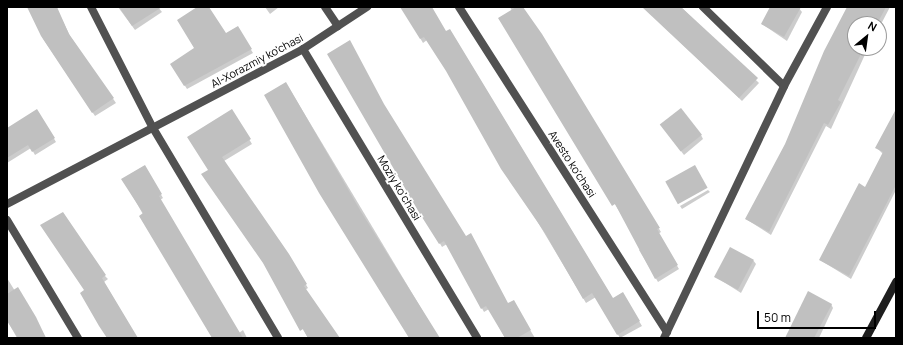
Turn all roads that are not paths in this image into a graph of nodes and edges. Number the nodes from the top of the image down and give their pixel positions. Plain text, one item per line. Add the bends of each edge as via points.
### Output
1 (91, 7) edge
2 (325, 7) edge
3 (366, 7) edge
4 (459, 7) edge
5 (703, 7) edge
6 (828, 7) edge
7 (338, 26) junction
8 (303, 49) junction
9 (784, 86) junction
10 (153, 128) junction
11 (7, 204) edge
12 (7, 220) edge
13 (896, 282) edge
14 (666, 335) edge
15 (78, 338) edge
16 (278, 338) edge
17 (477, 338) edge
18 (866, 338) edge

1 - 10 street
2 - 7 street
3 - 7 street, Al-Xorazmiy ko'chasi
4 - 14 street, Avesto ko'chasi
5 - 9 street
6 - 9 street
7 - 8 street, Al-Xorazmiy ko'chasi
8 - 10 street, Al-Xorazmiy ko'chasi
8 - 17 street, Moziy ko‘chasi
9 - 14 street
10 - 11 street, Al-Xorazmiy ko'chasi
10 - 16 street
12 - 15 street
13 - 18 street

